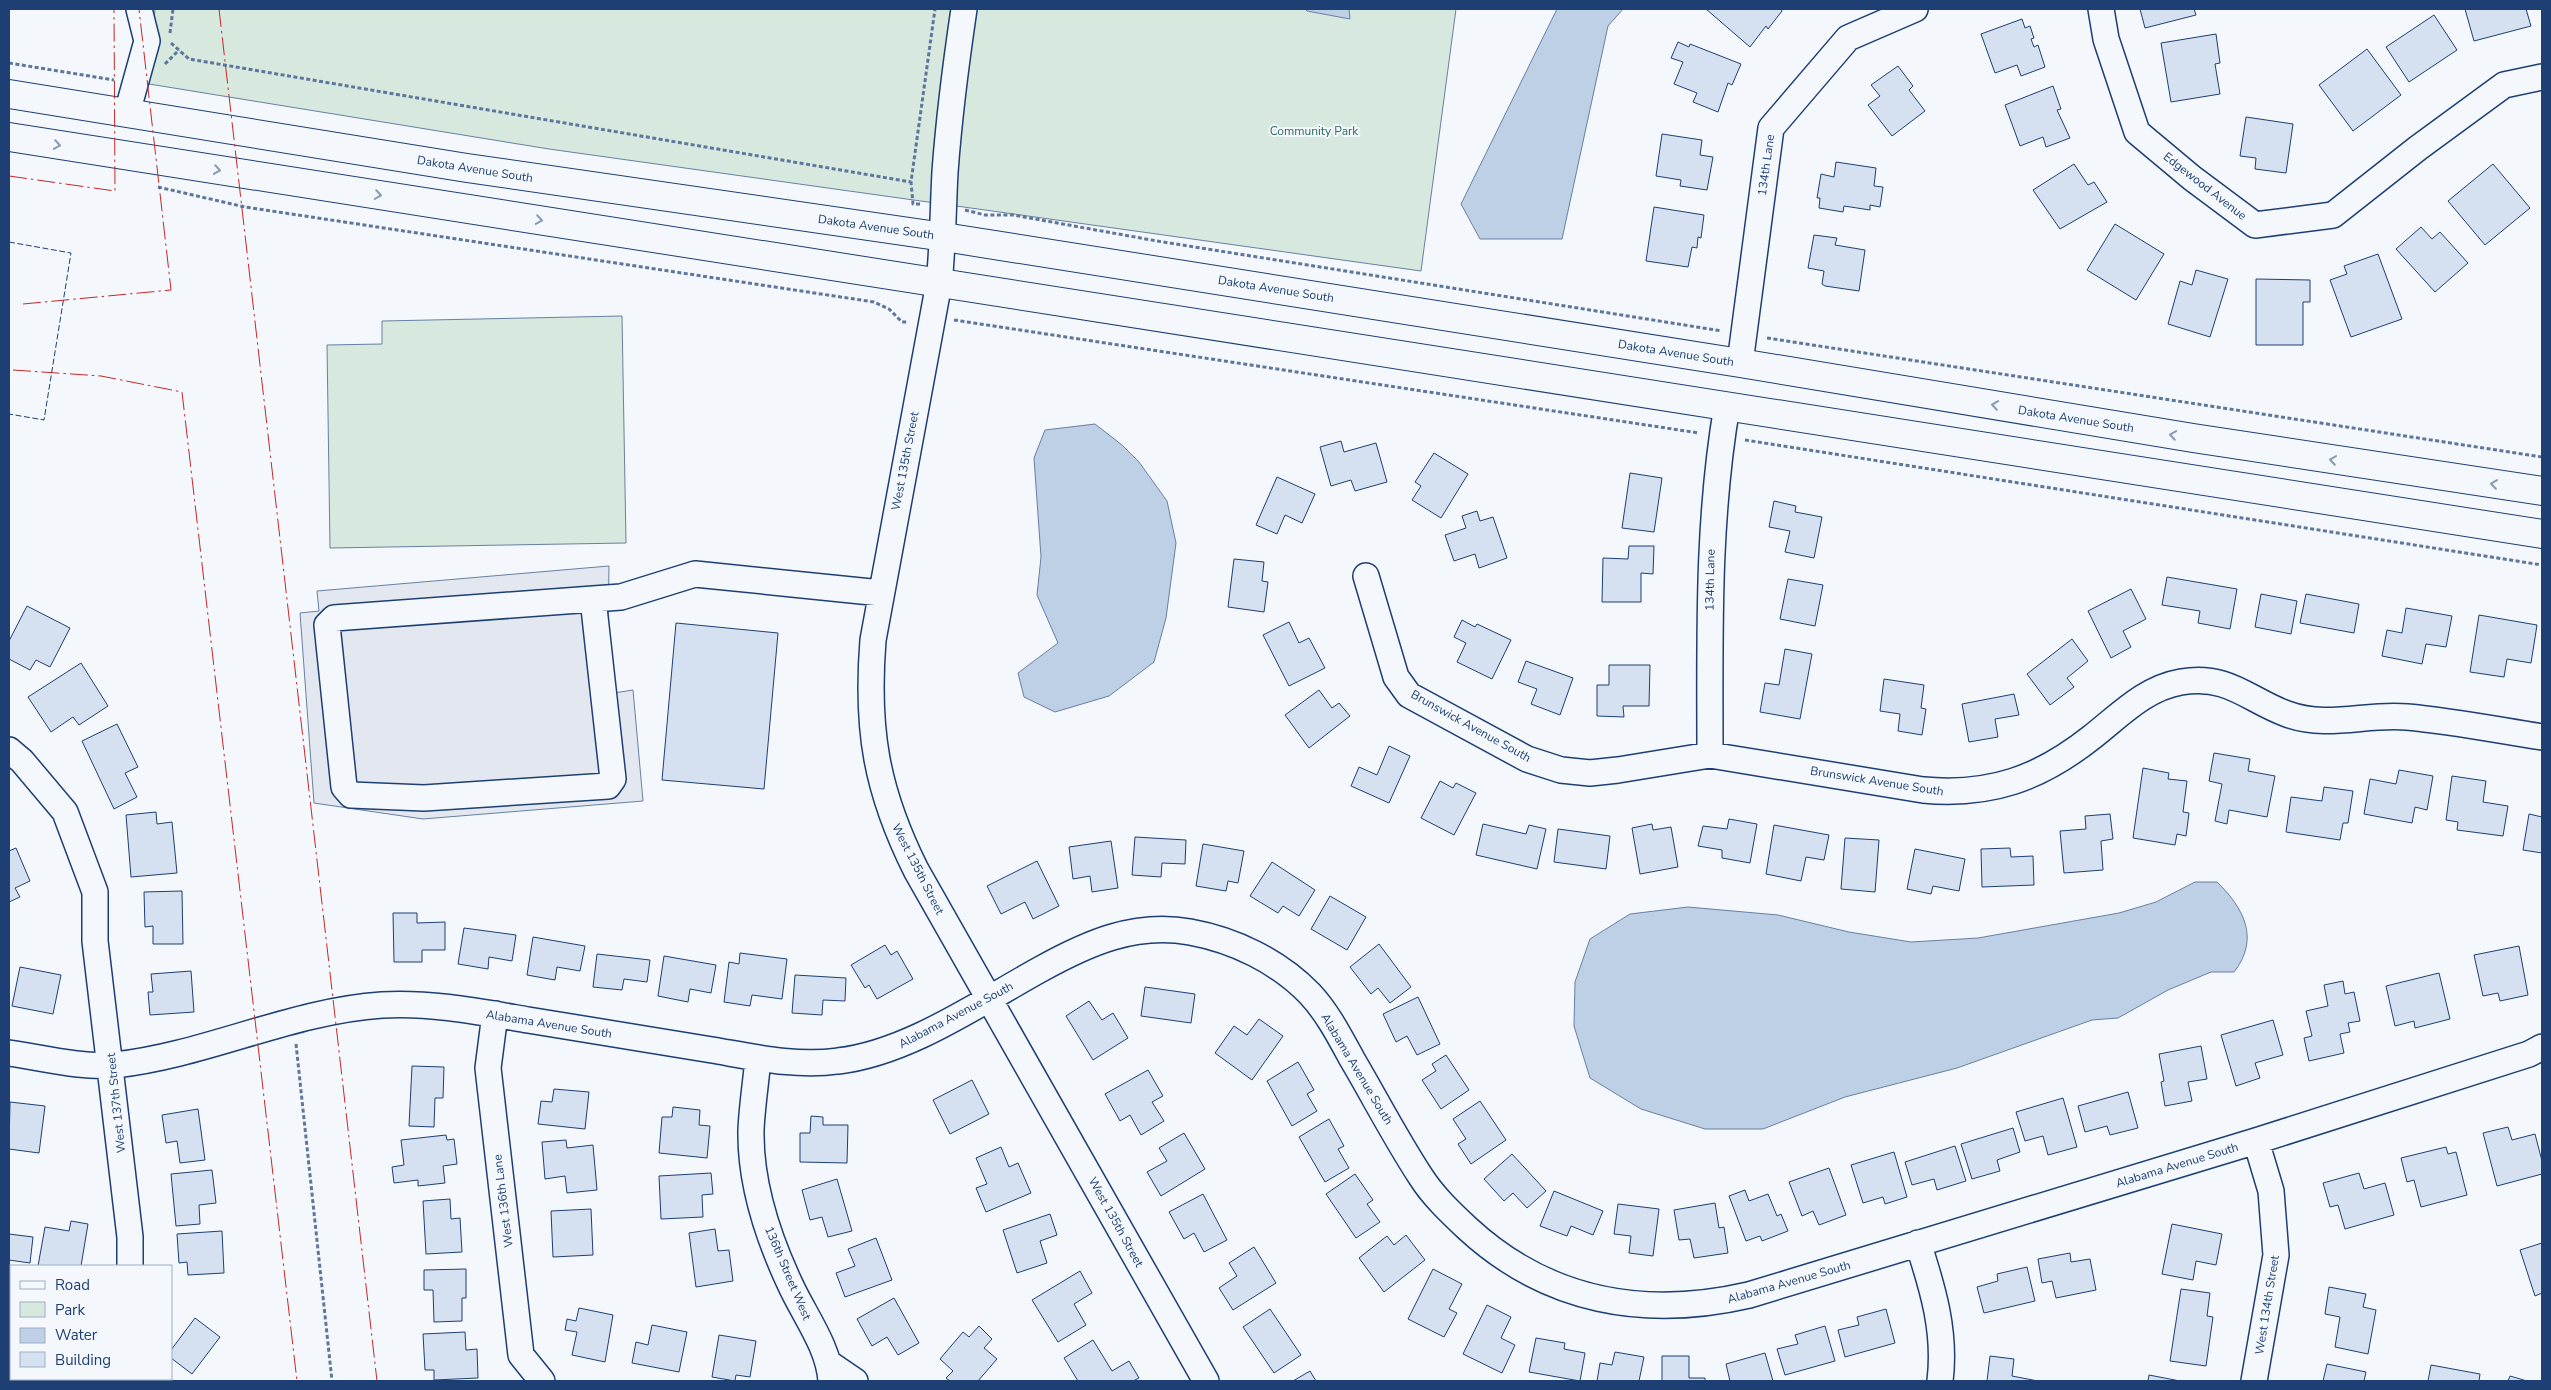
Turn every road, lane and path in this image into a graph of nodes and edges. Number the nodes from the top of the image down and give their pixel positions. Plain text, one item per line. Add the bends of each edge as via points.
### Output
1 (138, 9) edge
2 (173, 9) edge
3 (935, 9) edge
4 (964, 9) edge
5 (1915, 9) edge
6 (2101, 9) edge
7 (179, 50) junction
8 (9, 62) edge
9 (2542, 77) edge
10 (135, 84) junction
11 (9, 94) edge
12 (127, 113) junction
13 (9, 137) edge
14 (910, 182) junction
15 (156, 187) dead end
16 (944, 205) junction
17 (944, 237) junction
18 (939, 283) junction
19 (932, 320) junction
20 (1744, 334) junction
21 (1740, 363) junction
22 (1727, 406) junction
23 (1722, 436) junction
24 (2542, 458) edge
25 (2542, 491) edge
26 (2542, 534) edge
27 (2542, 565) edge
28 (1366, 576) dead end
29 (881, 593) junction
30 (593, 599) junction
31 (2542, 737) edge
32 (9, 750) edge
33 (1710, 756) junction
34 (989, 997) junction
35 (495, 1014) junction
36 (291, 1022) junction
37 (2542, 1047) edge
38 (9, 1053) edge
39 (758, 1058) junction
40 (112, 1065) junction
41 (2256, 1141) junction
42 (1918, 1242) junction
43 (130, 1265) edge
44 (830, 1373) edge
45 (332, 1381) edge
46 (542, 1381) edge
47 (855, 1381) edge
48 (1206, 1381) edge
49 (1940, 1381) edge
50 (2254, 1381) edge

1 - 10 street via 147,41
2 - 7 path via 169,42
3 - 14 path
4 - 16 street, West 135th Street via 952,89
5 - 20 street, 134th Lane via 1848,38 1771,128
6 - 9 street, Edgewood Avenue via 2106,39 2136,132 2255,225 2333,214 2504,85
7 - 10 path via 144,86
7 - 14 path via 189,59
8 - 10 path
10 - 12 street
11 - 12 main road, Dakota Avenue South
12 - 17 main road, Dakota Avenue South via 476,169
13 -> 18 main road
14 - 16 path via 913,204
15 - 19 path via 245,207 874,302 902,322
16 - 17 street, West 135th Street
16 - 20 path via 985,216 1013,215 1167,243
17 - 18 street, West 135th Street
17 - 21 main road, Dakota Avenue South
18 - 19 street, West 135th Street
18 - 22 main road
19 - 23 path via 965,320 1341,381
19 - 29 street, West 135th Street
20 - 21 street, 134th Lane
20 - 24 path
25 -> 21 main road, Dakota Avenue South via 2193,438
22 - 23 street, 134th Lane
22 - 26 main road
23 - 27 path
23 - 33 street, 134th Lane via 1710,560
28 - 33 street, Brunswick Avenue South via 1396,677 1409,695 1527,758 1561,770 1590,772
29 - 30 street via 695,574 621,597
29 - 34 street, West 135th Street via 870,676 873,742 879,775 900,838
30 - 30 street via 334,618 327,625 344,787 351,795 424,798 608,786 613,779
31 - 33 street, Brunswick Avenue South via 2407,717 2375,716 2343,722 2316,722 2286,714 2232,686 2208,681 2180,682 2153,693 2127,707 2092,737 2042,770 1982,790 1955,793 1923,790
32 - 40 street, West 137th Street via 65,812 95,892 95,941
34 - 39 street, Alabama Avenue South via 902,1045 870,1056 804,1063
34 - 42 street, Alabama Avenue South via 1082,947 1116,934 1150,930 1188,932 1224,941 1256,954 1285,972 1312,995 1336,1030 1424,1183 1455,1217 1517,1267 1548,1283 1589,1296 1633,1306 1713,1303 1749,1295
34 - 48 street, West 135th Street
35 - 36 street, Alabama Avenue South via 386,1004
35 - 39 street, Alabama Avenue South
35 - 46 street, West 136th Lane via 488,1068 521,1355
36 - 40 street, Alabama Avenue South via 191,1050
36 - 45 path via 298,1050
37 - 41 street, Alabama Avenue South via 2529,1054
38 - 40 street, Alabama Avenue South
39 - 44 street, 136th Street West via 751,1131 761,1203 770,1237
40 - 43 street, West 137th Street via 130,1237
41 - 42 street, Alabama Avenue South
41 - 50 street, West 134th Street via 2271,1191 2276,1255
42 - 49 street via 1936,1298 1942,1334
44 - 47 street, 136th Street West

